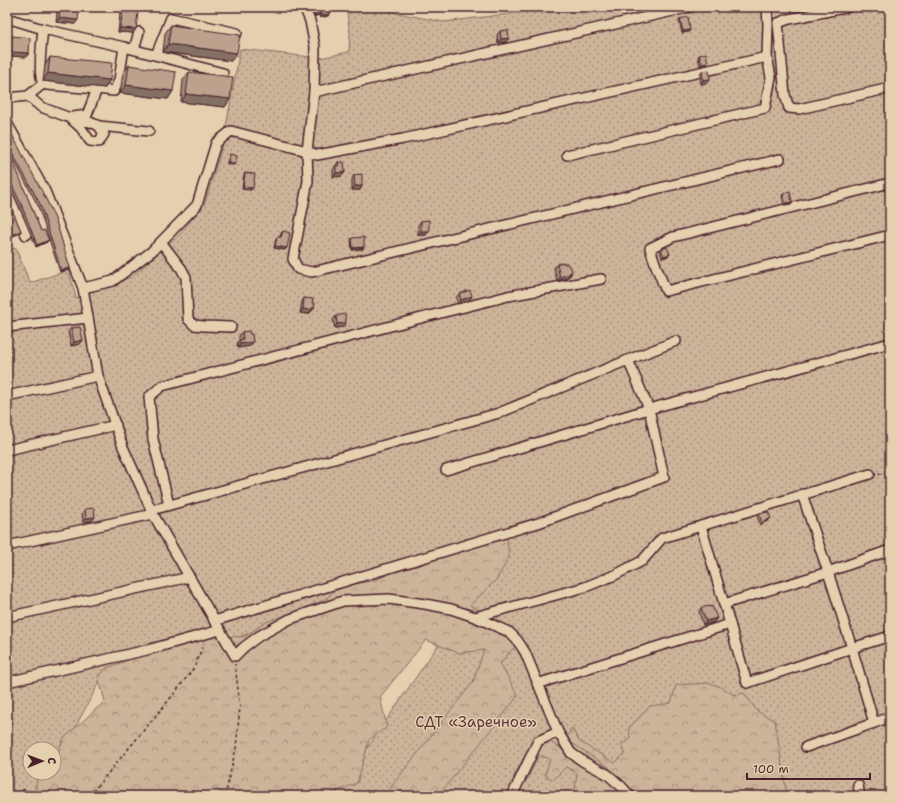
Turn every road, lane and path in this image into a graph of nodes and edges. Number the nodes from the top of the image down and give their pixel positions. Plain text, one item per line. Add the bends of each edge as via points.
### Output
1 (304, 7) edge
2 (691, 7) edge
3 (767, 7) edge
4 (849, 7) edge
5 (7, 18) edge
6 (43, 29) junction
7 (139, 32) dead end
8 (237, 33) edge
9 (124, 47) junction
10 (134, 49) junction
11 (156, 55) junction
12 (767, 57) junction
13 (223, 73) dead end
14 (44, 83) junction
15 (890, 88) edge
16 (97, 89) junction
17 (314, 92) junction
18 (28, 96) junction
19 (7, 98) edge
20 (70, 118) junction
21 (7, 123) edge
22 (99, 126) junction
23 (149, 131) dead end
24 (307, 151) junction
25 (567, 155) dead end
26 (780, 159) dead end
27 (890, 183) edge
28 (7, 192) edge
29 (26, 234) dead end
30 (890, 236) edge
31 (161, 242) junction
32 (601, 279) dead end
33 (83, 288) junction
34 (88, 318) junction
35 (7, 327) edge
36 (231, 327) dead end
37 (676, 341) dead end
38 (890, 344) edge
39 (628, 360) junction
40 (98, 376) junction
41 (7, 396) edge
42 (650, 409) junction
43 (116, 425) junction
44 (7, 450) edge
45 (446, 470) dead end
46 (870, 474) joint
47 (890, 474) edge
48 (802, 494) junction
49 (169, 506) junction
50 (152, 512) junction
51 (700, 526) junction
52 (7, 546) edge
53 (890, 550) edge
54 (828, 572) junction
55 (190, 577) junction
56 (724, 604) junction
57 (7, 617) edge
58 (475, 617) junction
59 (214, 621) junction
60 (730, 624) junction
61 (220, 630) junction
62 (890, 636) edge
63 (206, 639) dead end
64 (852, 648) junction
65 (235, 656) junction
66 (7, 682) edge
67 (537, 684) junction
68 (890, 718) edge
69 (874, 723) junction
70 (558, 732) junction
71 (806, 746) dead end
72 (858, 785) dead end
73 (89, 796) edge
74 (225, 796) edge
75 (512, 796) edge
76 (630, 796) edge
77 (860, 796) edge

1 - 17 street via 310,21 315,47
2 - 17 street
3 - 12 street
4 - 15 street via 789,19 778,24 785,94 789,108 799,109
5 - 6 street
6 - 9 street
6 - 14 street via 41,79
7 - 10 street
8 - 11 street via 171,18
9 - 10 street
9 - 16 street via 119,80 114,91
10 - 11 street
11 - 13 street
12 - 24 street via 403,139 317,155
12 - 25 street via 771,77 765,108
14 - 16 street
14 - 18 street
16 - 20 street via 86,115
17 - 24 street
18 - 19 street
18 - 20 street via 40,107
20 - 22 street
20 - 22 street via 90,141 99,142 104,134
21 - 33 street via 45,191
22 - 23 street
24 - 26 street via 308,181 294,259 298,269 312,272
24 - 31 street via 230,131 216,143 197,205
27 - 30 street via 673,237 650,248 666,291
28 - 29 street
31 - 33 street via 152,252 113,281
31 - 36 street via 186,277 188,319 194,325
32 - 49 street via 508,296 162,386 149,397 153,439
33 - 34 street
34 - 35 street
34 - 40 street
37 - 39 street
38 - 42 street
39 - 42 street
39 - 49 street via 499,413
40 - 41 street
40 - 43 street
42 - 45 street
42 - 59 street via 664,478 538,523
43 - 44 street
43 - 50 street
46 - 47 path
46 - 48 street
48 - 51 street
48 - 54 street
49 - 50 street
50 - 52 street
50 - 55 street
51 - 56 street
51 - 58 street via 662,538 642,561 615,575 585,587
53 - 54 street
54 - 56 street
54 - 64 street
55 - 57 street
55 - 59 street
56 - 60 street
58 - 65 street via 451,609 389,599 343,601 276,626
58 - 67 street via 509,632 517,640
59 - 61 street
60 - 64 street via 747,683
60 - 67 street
61 - 65 street
61 - 66 street via 147,650
62 - 64 street
63 - 73 path via 194,668
64 - 69 street
65 - 74 path via 240,707 236,748
67 - 70 street
68 - 69 street
69 - 71 street
70 - 75 street via 538,741
70 - 76 street via 571,753 607,774
72 - 77 street

